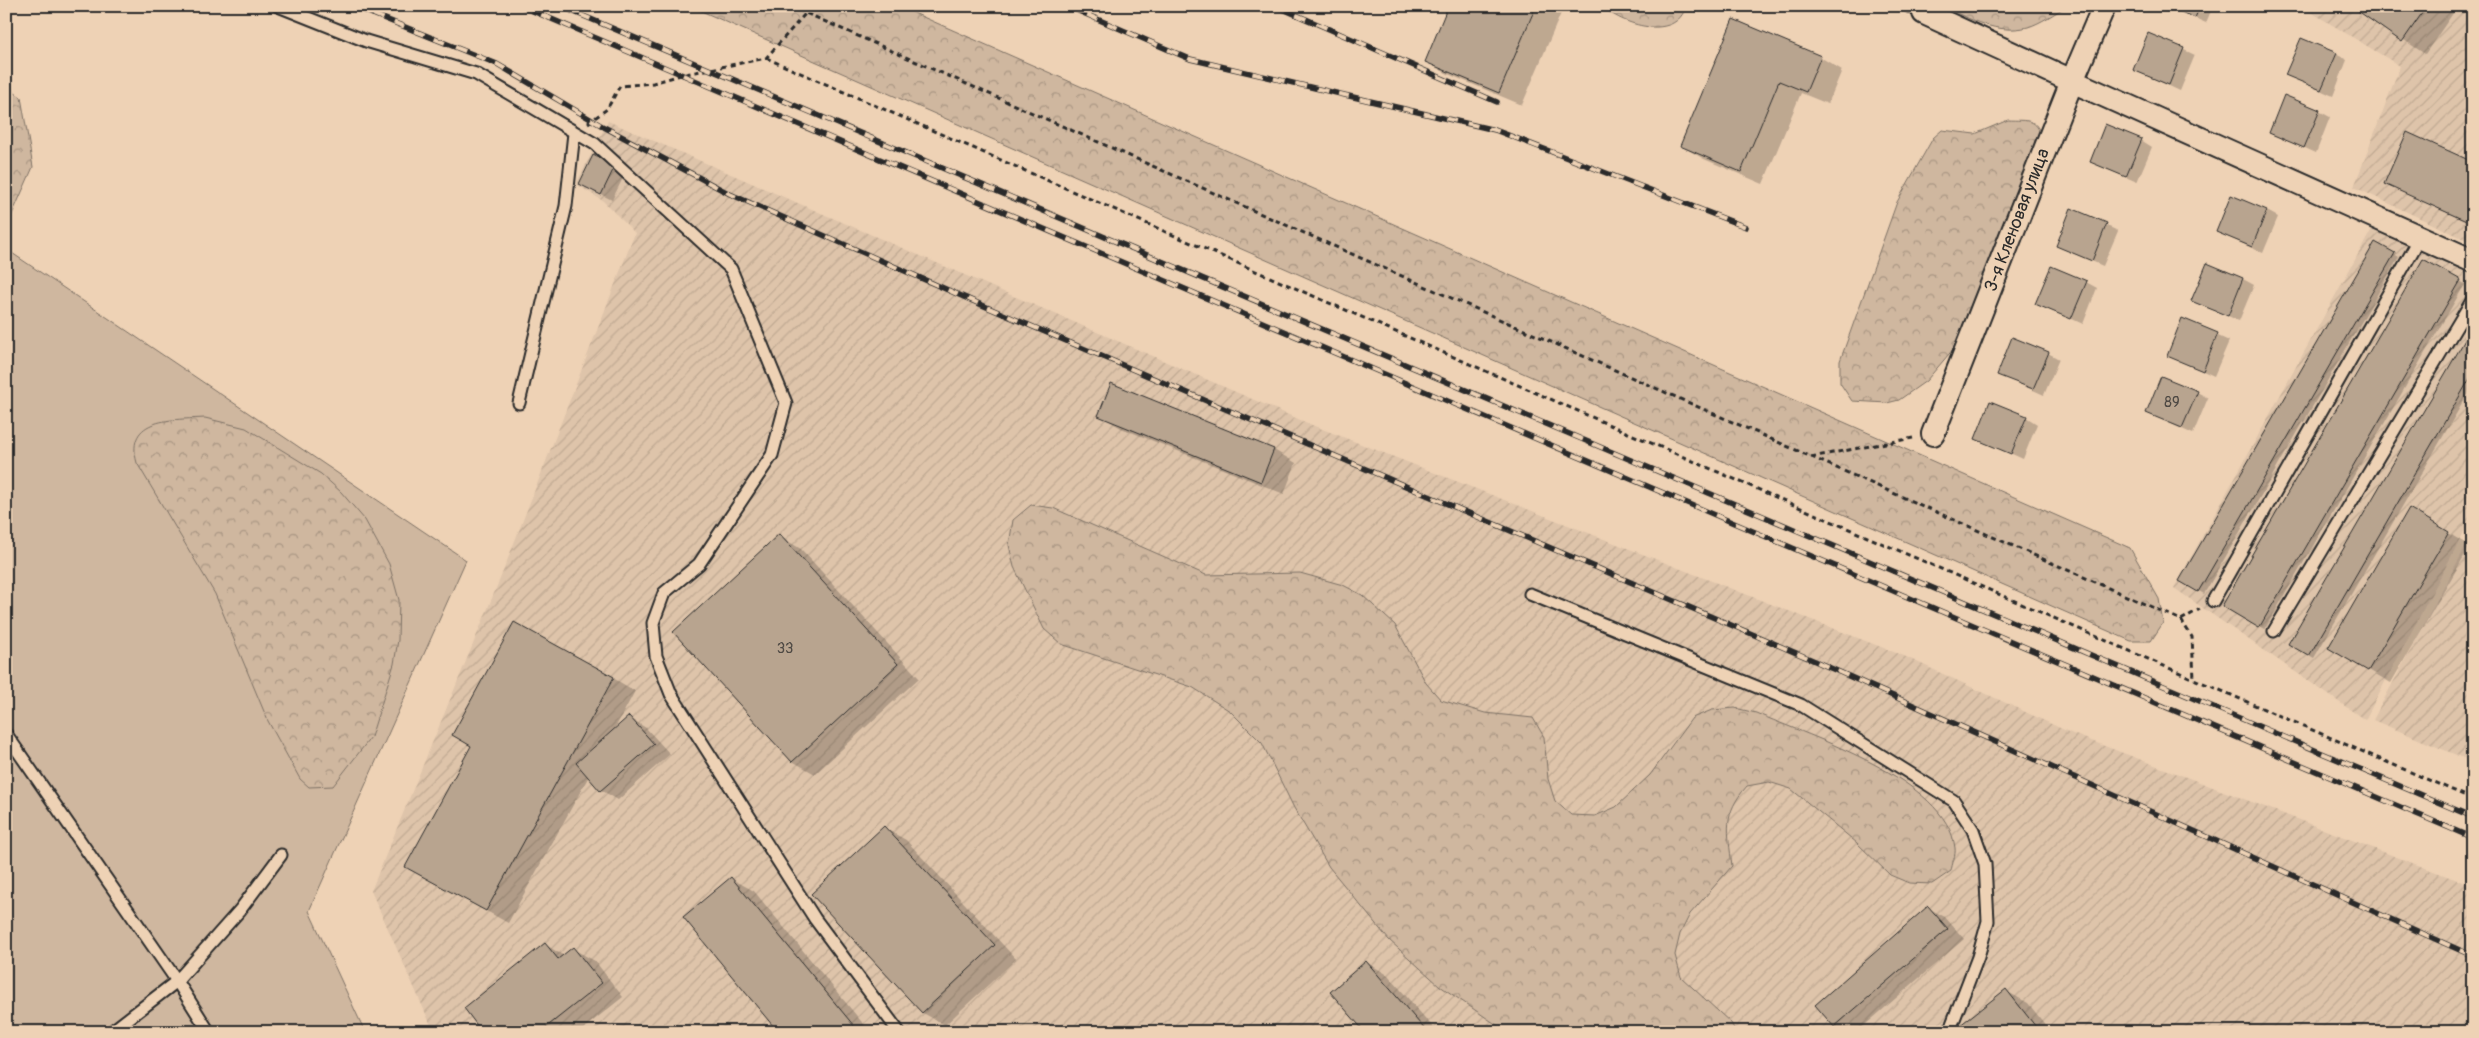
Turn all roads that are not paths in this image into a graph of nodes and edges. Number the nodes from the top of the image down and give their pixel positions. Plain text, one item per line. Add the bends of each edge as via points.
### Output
1 (278, 6) edge
2 (2104, 6) edge
3 (1916, 9) edge
4 (2072, 82) junction
5 (574, 132) junction
6 (2420, 238) junction
7 (2473, 261) edge
8 (2473, 299) edge
9 (519, 403) dead end
10 (1933, 434) road end
11 (1530, 594) dead end
12 (2213, 601) road end
13 (2274, 631) dead end
14 (6, 734) edge
15 (282, 855) dead end
16 (177, 981) junction
17 (111, 1032) edge
18 (209, 1032) edge
19 (899, 1032) edge
20 (1949, 1032) edge

1 - 5 lane via 366,40 476,74
2 - 4 street, 3-я Кленовая улица
3 - 4 street
4 - 6 street
4 - 10 street, 3-я Кленовая улица
5 - 9 lane via 566,206
5 - 19 lane via 595,144 731,269 786,403 772,455 699,564 664,593 653,623 656,656 671,694 804,903
6 - 7 street
6 - 12 lane
8 - 13 lane
11 - 20 lane via 1801,706 1954,801 1973,830 1985,864 1988,921 1978,958
14 - 16 lane
15 - 16 lane via 240,910
16 - 17 lane
16 - 18 lane

